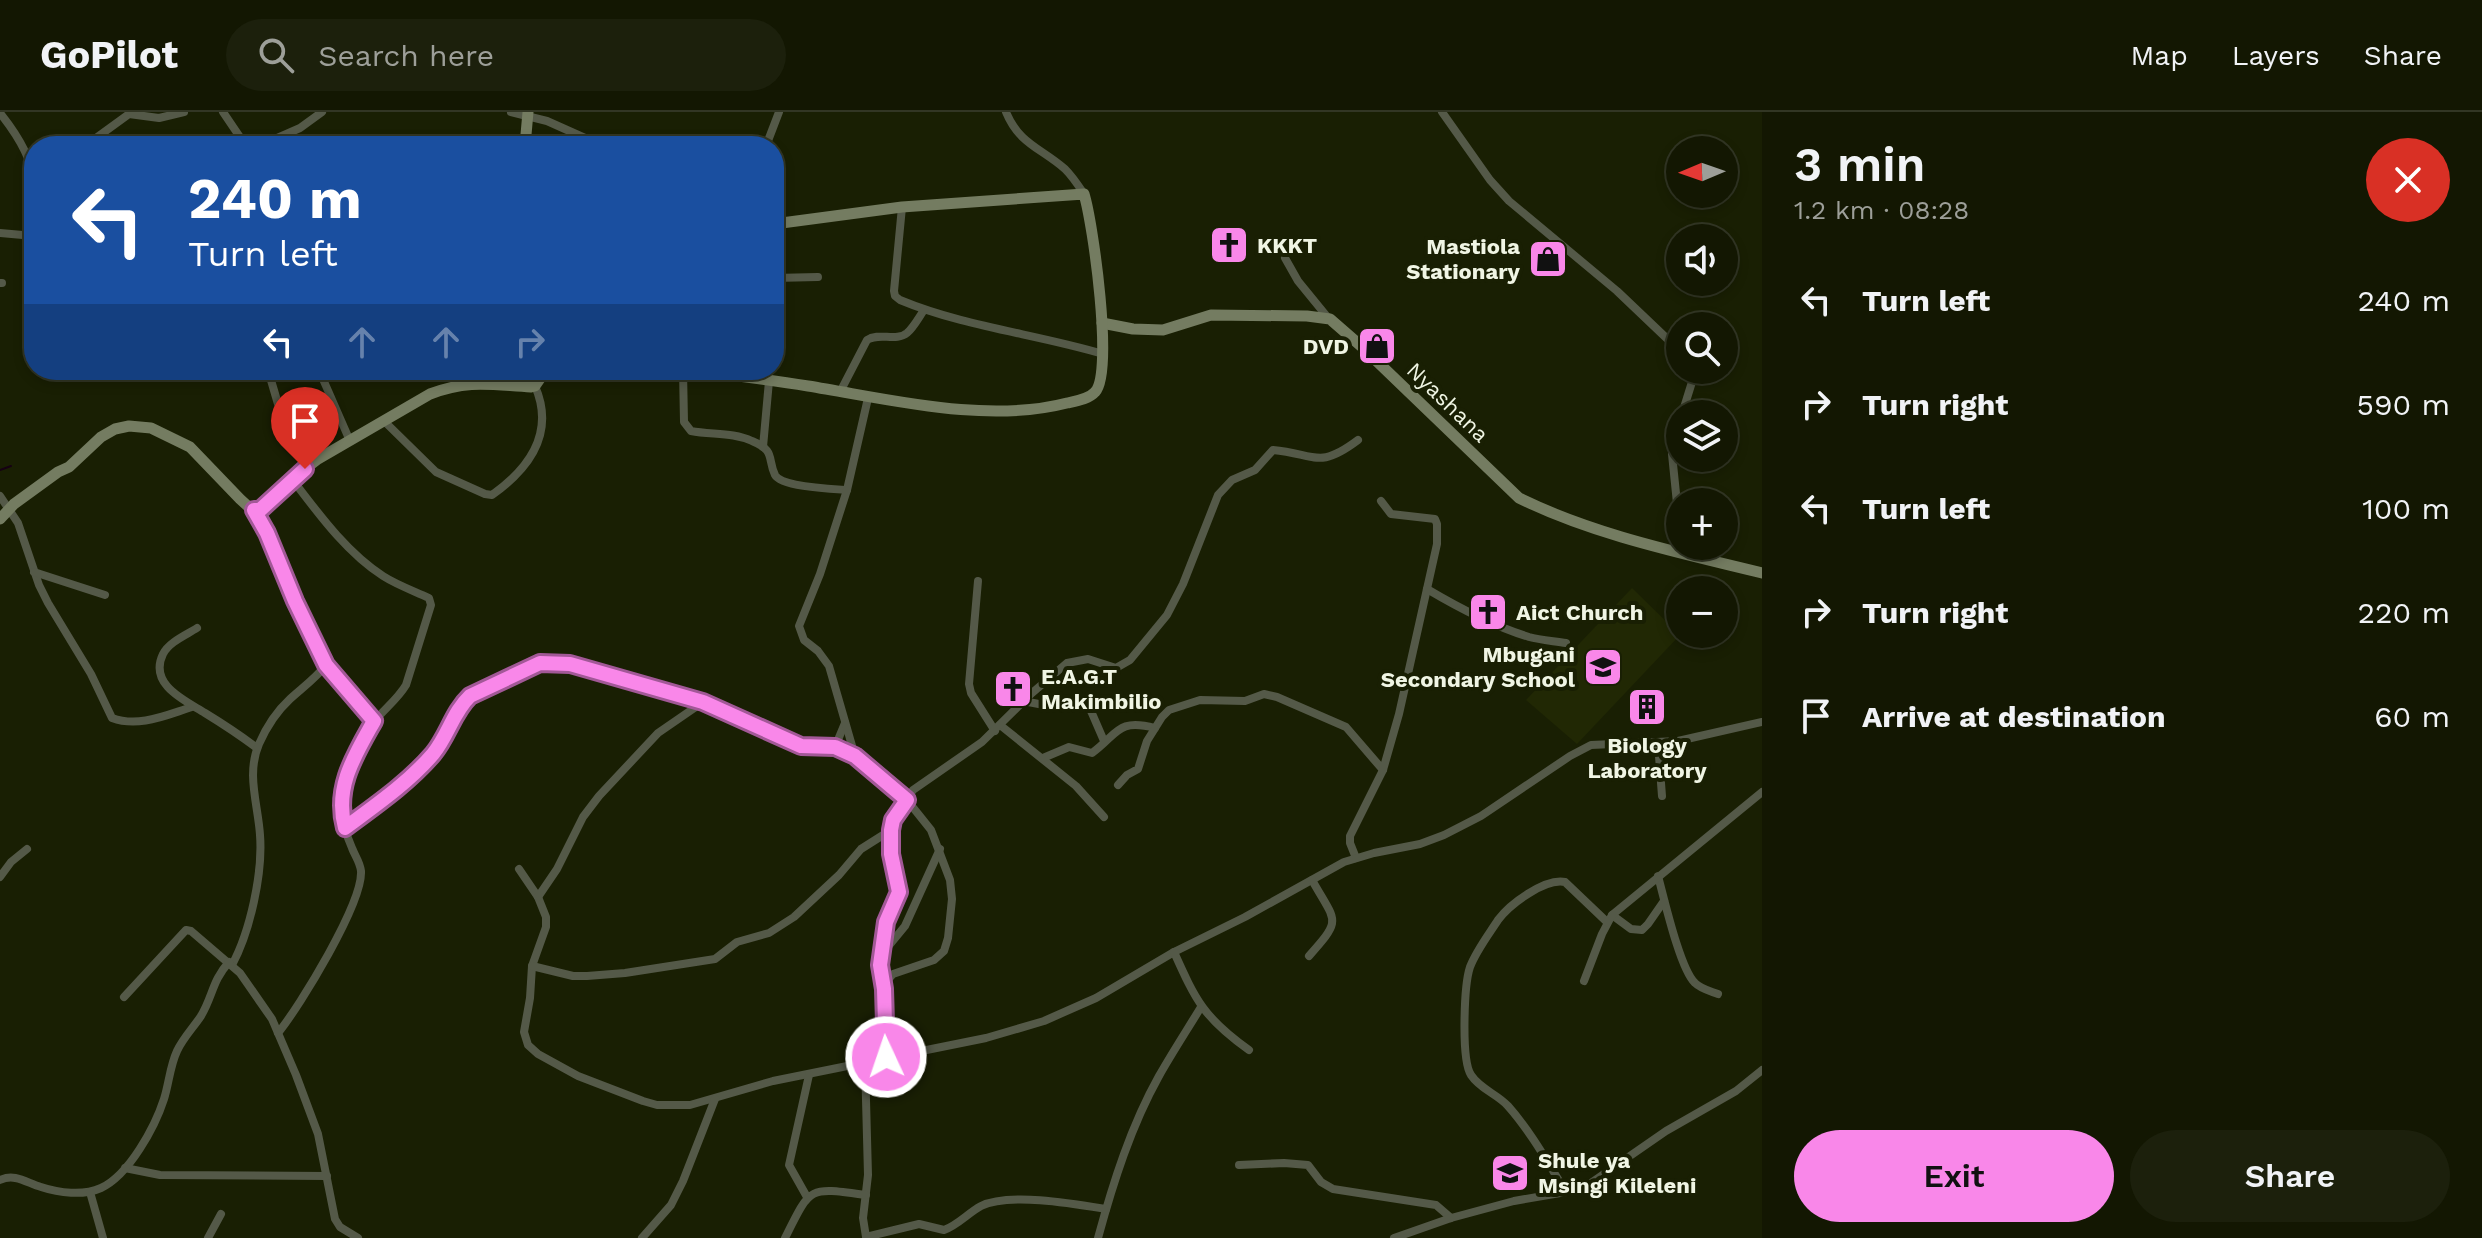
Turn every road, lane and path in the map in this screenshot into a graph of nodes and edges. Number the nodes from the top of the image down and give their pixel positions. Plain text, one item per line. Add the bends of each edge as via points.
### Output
1 (184, 112) edge
2 (223, 112) edge
3 (322, 112) edge
4 (511, 112) edge
5 (779, 112) edge
6 (1006, 112) edge
7 (1442, 112) edge
8 (0, 113) edge
9 (528, 114) edge
10 (8, 123) junction
11 (0, 131) edge
12 (99, 136) edge
13 (239, 136) edge
14 (282, 136) edge
15 (526, 136) edge
16 (582, 136) edge
17 (770, 136) edge
18 (24, 149) edge
19 (1084, 194) junction
20 (902, 207) junction
21 (784, 223) edge
22 (0, 233) edge
23 (24, 235) edge
24 (1285, 258) dead end
25 (818, 277) dead end
26 (784, 278) edge
27 (924, 310) junction
28 (1330, 319) junction
29 (1102, 323) junction
30 (1666, 338) edge
31 (1103, 354) junction
32 (271, 380) edge
33 (323, 380) edge
34 (491, 380) edge
35 (539, 380) edge
36 (683, 380) edge
37 (762, 380) edge
38 (769, 381) junction
39 (493, 383) junction
40 (535, 386) junction
41 (840, 392) junction
42 (868, 398) junction
43 (384, 421) junction
44 (1358, 440) dead end
45 (350, 441) junction
46 (763, 447) junction
47 (318, 459) junction
48 (292, 479) junction
49 (847, 490) junction
50 (0, 496) edge
51 (1381, 501) dead end
52 (8, 509) junction
53 (254, 510) junction
54 (0, 519) edge
55 (1666, 545) edge
56 (1717, 560) edge
57 (34, 572) junction
58 (1762, 573) edge
59 (978, 581) dead end
60 (1427, 589) junction
61 (105, 595) dead end
62 (197, 628) dead end
63 (1566, 643) dead end
64 (326, 665) junction
65 (1023, 701) junction
66 (703, 702) junction
67 (192, 707) junction
68 (374, 721) junction
69 (1762, 722) edge
70 (845, 723) junction
71 (997, 728) junction
72 (1155, 728) junction
73 (1104, 741) junction
74 (1658, 743) junction
75 (835, 747) junction
76 (257, 748) junction
77 (855, 756) junction
78 (1043, 758) junction
79 (1383, 770) junction
80 (1118, 785) dead end
81 (1762, 792) edge
82 (1662, 796) dead end
83 (907, 800) junction
84 (1104, 817) dead end
85 (345, 828) junction
86 (891, 830) junction
87 (27, 849) dead end
88 (940, 849) junction
89 (1356, 858) junction
90 (519, 869) dead end
91 (1658, 876) junction
92 (0, 877) edge
93 (1312, 880) junction
94 (538, 897) junction
95 (1664, 901) junction
96 (1610, 919) junction
97 (1174, 952) junction
98 (881, 955) junction
99 (1309, 956) dead end
100 (231, 964) junction
101 (532, 966) junction
102 (1584, 981) dead end
103 (884, 989) junction
104 (1718, 994) dead end
105 (124, 997) dead end
106 (1201, 1007) junction
107 (278, 1033) junction
108 (1249, 1050) dead end
109 (886, 1057) junction
110 (865, 1062) junction
111 (1762, 1070) edge
112 (809, 1075) junction
113 (715, 1099) junction
114 (1239, 1165) dead end
115 (125, 1168) junction
116 (327, 1176) junction
117 (0, 1180) edge
118 (90, 1192) junction
119 (1566, 1192) junction
120 (866, 1195) junction
121 (807, 1197) junction
122 (1106, 1209) junction
123 (221, 1214) dead end
124 (1451, 1218) junction
125 (103, 1238) edge
126 (208, 1238) edge
127 (358, 1238) edge
128 (642, 1238) edge
129 (785, 1238) edge
130 (1098, 1238) edge
131 (1394, 1238) edge

1 - 12 street via 159,118 129,114
2 - 13 street
3 - 14 street
4 - 9 street
5 - 17 street
6 - 19 street via 1030,146 1063,167
7 - 30 street via 1509,201
8 - 10 street
9 - 15 street
9 - 16 street
10 - 11 street
10 - 18 street
19 - 20 street
19 - 29 street
20 - 21 street
20 - 27 street via 895,296
22 - 23 street
24 - 28 street
25 - 26 street
27 - 31 street
27 - 41 street via 902,336 867,340
28 - 29 street via 1211,315 1163,330
28 - 55 street, Nyashana via 1519,498 1548,512
29 - 31 street
31 - 42 street via 1098,389 1082,400 1054,407 995,411
32 - 47 street via 288,438
33 - 45 street
34 - 39 street
35 - 40 street
36 - 46 street via 687,427 738,436
37 - 38 street
38 - 41 street
38 - 46 street
39 - 40 street
39 - 43 street via 445,388
40 - 43 street via 544,417 538,445 492,495 436,472
41 - 42 street
42 - 49 street
43 - 45 street
44 - 65 street via 1333,457 1273,450 1255,470 1232,480 1218,495 1167,615 1130,660 1116,668 1088,659 1067,663
45 - 47 street
46 - 49 street via 779,479
47 - 48 street
48 - 53 street
48 - 68 street via 370,566 431,601 406,685
49 - 70 street via 799,626 804,640 829,666
50 - 52 street
51 - 60 street via 1391,514 1435,519 1437,544
52 - 53 street via 69,467 101,437 129,426 151,428 190,447
52 - 54 street
52 - 57 street
53 - 64 street
56 - 58 street, Nyashana
57 - 61 street
57 - 67 street via 112,718 127,723
59 - 71 street via 969,684
60 - 63 street via 1519,633
60 - 79 street
62 - 67 street via 170,645 161,661 164,683
64 - 68 street
64 - 76 street via 287,701
65 - 71 street
65 - 73 street via 1084,705
66 - 75 street via 801,746
66 - 85 street via 570,664 540,663 470,696 434,752 409,779
66 - 94 street via 658,733 599,796
67 - 76 street
68 - 85 street via 342,788
69 - 74 street
70 - 75 street
70 - 77 street
71 - 78 street
71 - 83 street
72 - 73 street via 1131,724
72 - 79 street via 1176,706 1270,694 1346,727
72 - 80 street via 1138,769
73 - 78 street via 1092,753 1069,747
74 - 82 street
74 - 89 street via 1591,745 1444,835
75 - 77 street
76 - 100 street via 253,776 260,852 251,915
77 - 83 street
78 - 84 street
79 - 89 street via 1350,836
81 - 91 street
83 - 86 street
83 - 88 street
85 - 107 street via 360,863 360,883 314,980
86 - 98 street via 899,892 886,922
86 - 101 street via 861,849 794,917 769,933 737,942 715,959 587,976
87 - 92 street
88 - 98 street via 905,926
88 - 103 street via 952,899 944,951 934,960 893,974
89 - 93 street
90 - 94 street
91 - 95 street
91 - 96 street
93 - 97 street
93 - 99 street via 1333,923
94 - 101 street via 546,927
95 - 96 street via 1642,930
95 - 104 street via 1691,979
96 - 102 street
96 - 119 street via 1565,882 1553,882 1525,896 1500,918 1467,979 1469,1073 1524,1124
97 - 106 street
97 - 109 street via 1096,998 1044,1021
98 - 103 street
100 - 105 street via 186,930
100 - 107 street via 260,999
100 - 115 street via 217,976 202,1014 176,1052 157,1116
101 - 113 street via 524,1032 538,1054 578,1076 657,1105
103 - 109 street
106 - 108 street
106 - 122 street via 1152,1090
107 - 116 street via 318,1134
109 - 110 street
110 - 112 street
110 - 120 street
111 - 119 street via 1604,1176
112 - 113 street
112 - 121 street via 789,1165
113 - 128 street via 671,1205
114 - 124 street via 1299,1162 1333,1189 1436,1205
115 - 116 street via 160,1175
115 - 118 street
116 - 127 street via 335,1219
117 - 118 street via 12,1177 62,1192
118 - 125 street
119 - 124 street
120 - 121 street via 831,1190
120 - 122 street via 866,1237 919,1224 944,1230 983,1205 1000,1202 1040,1200
121 - 129 street
122 - 130 street
123 - 126 street
124 - 131 street

